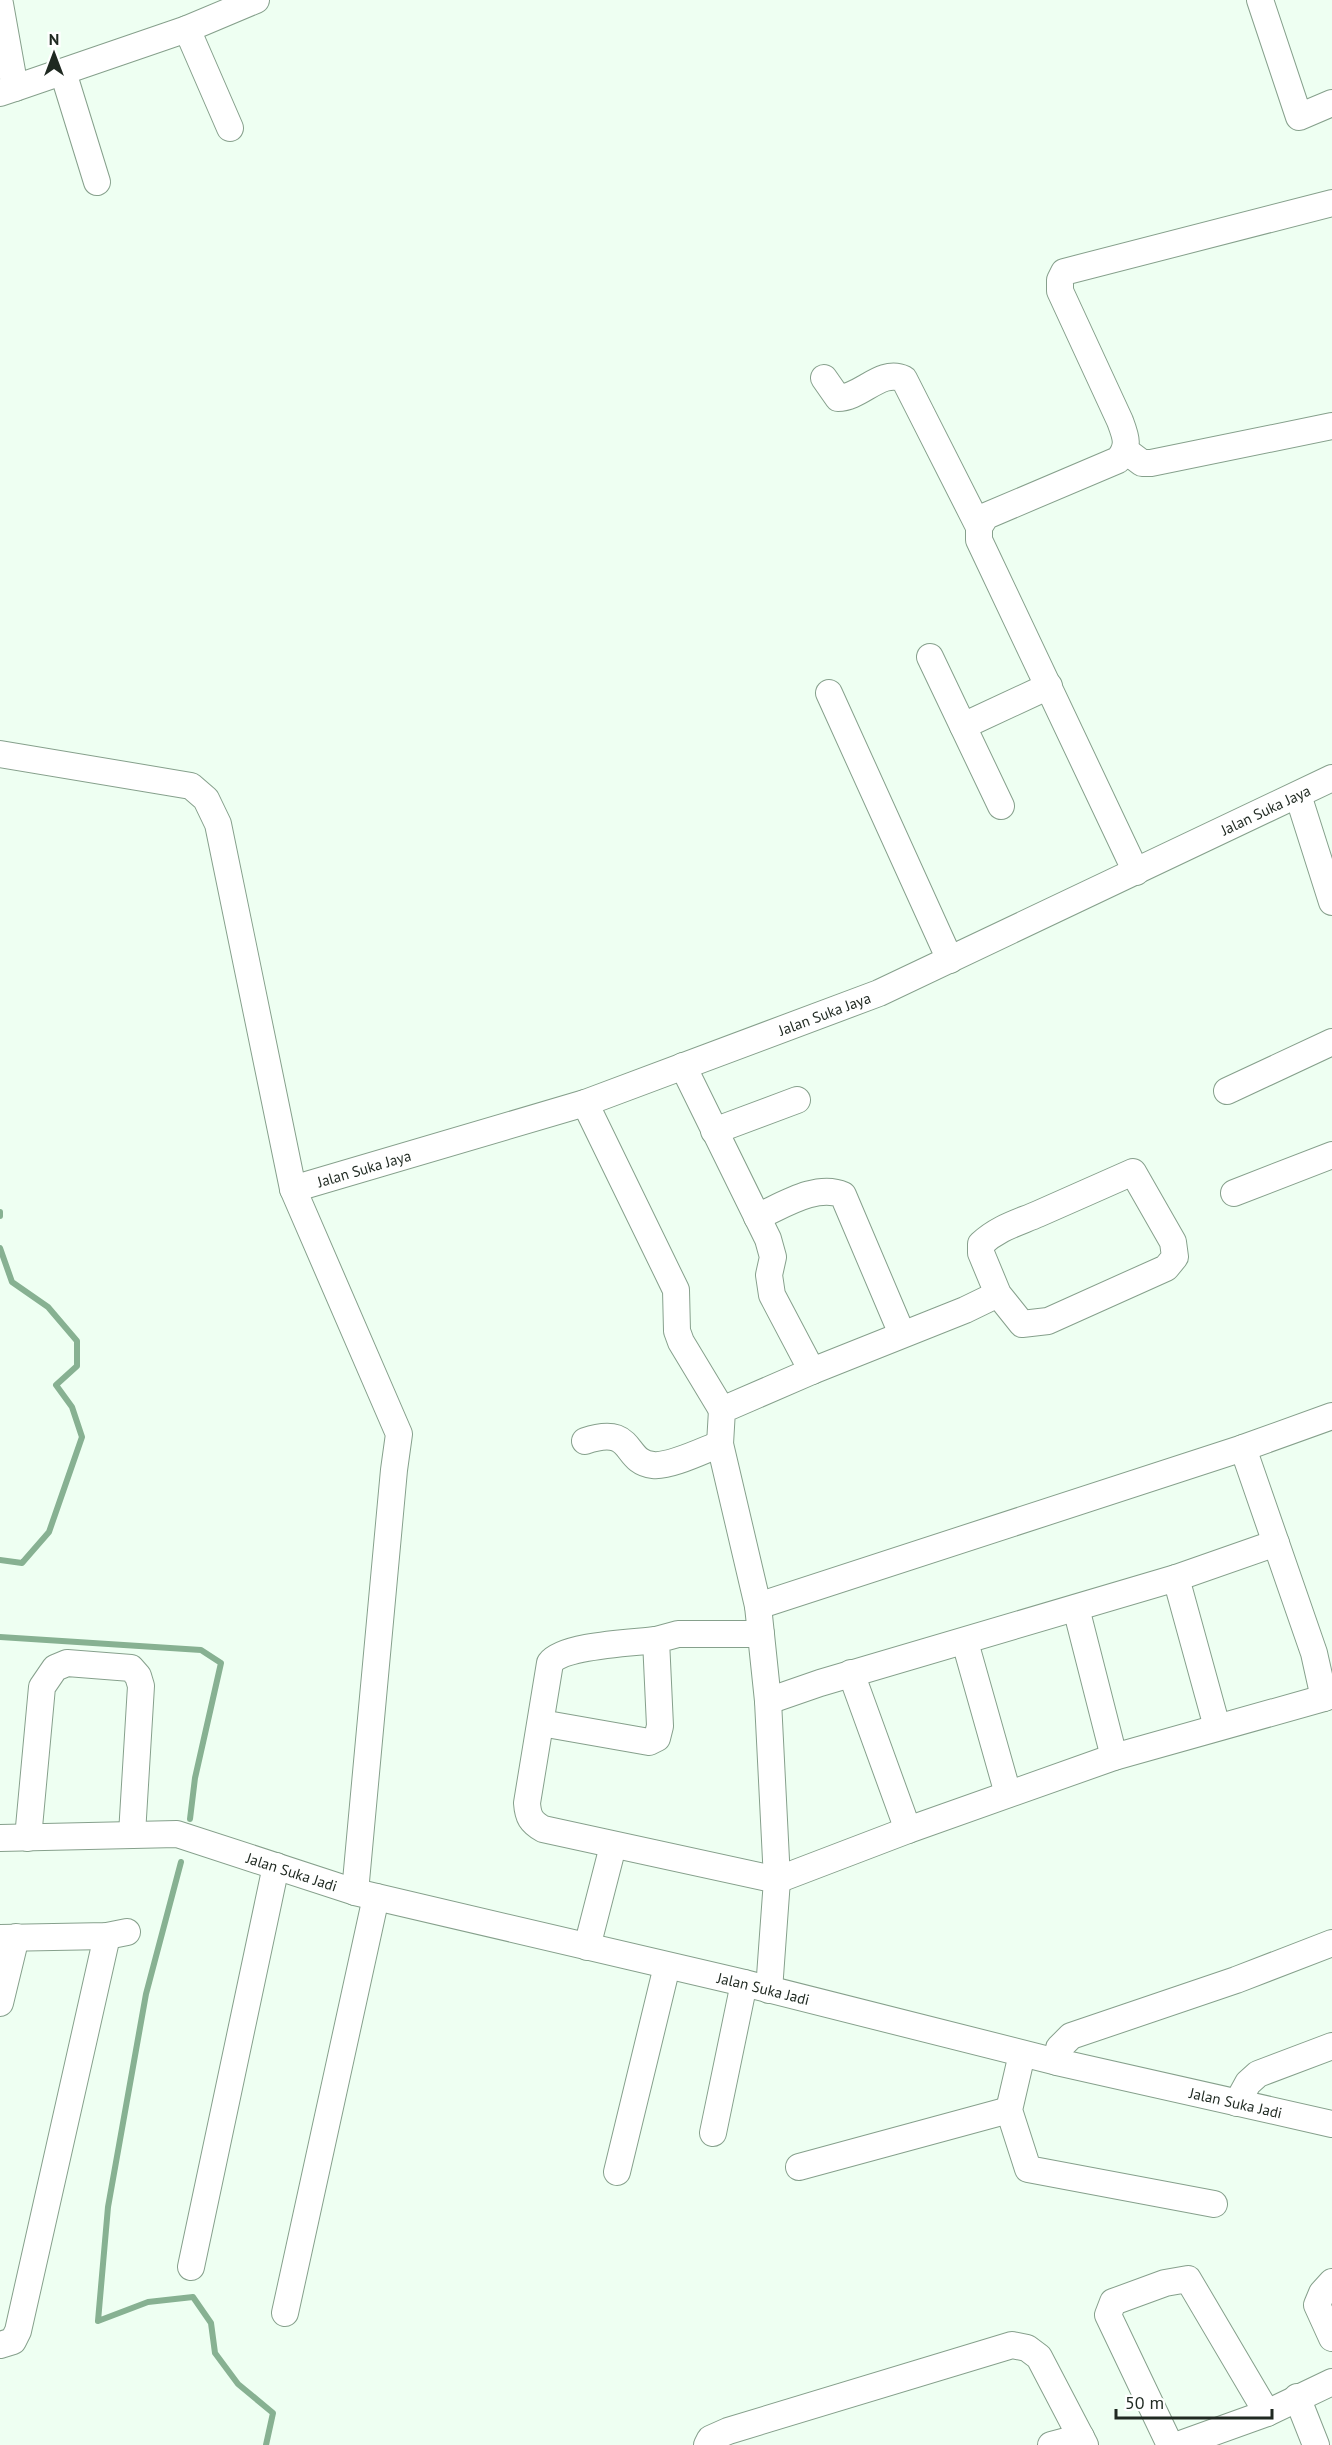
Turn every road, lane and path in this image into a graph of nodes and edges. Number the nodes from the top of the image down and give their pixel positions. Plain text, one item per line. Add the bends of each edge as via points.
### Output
1 (255, 0) edge
2 (1260, 0) edge
3 (0, 4) edge
4 (187, 28) junction
5 (63, 72) junction
6 (7, 90) edge
7 (1332, 103) edge
8 (230, 128) dead end
9 (97, 182) dead end
10 (1332, 203) edge
11 (824, 378) dead end
12 (1332, 426) edge
13 (1126, 451) junction
14 (979, 527) junction
15 (930, 657) dead end
16 (1049, 686) junction
17 (829, 693) dead end
18 (963, 726) junction
19 (0, 754) edge
20 (1332, 778) edge
21 (1298, 795) junction
22 (1001, 807) dead end
23 (1136, 872) junction
24 (1332, 902) edge
25 (950, 960) junction
26 (1332, 1042) edge
27 (683, 1066) junction
28 (1227, 1091) dead end
29 (798, 1100) dead end
30 (585, 1103) junction
31 (714, 1131) junction
32 (1332, 1155) edge
33 (293, 1189) junction
34 (1234, 1193) dead end
35 (756, 1217) junction
36 (998, 1294) junction
37 (902, 1334) junction
38 (812, 1371) junction
39 (723, 1410) junction
40 (1332, 1416) edge
41 (585, 1441) dead end
42 (720, 1444) junction
43 (1243, 1448) junction
44 (1276, 1543) junction
45 (1176, 1578) junction
46 (758, 1606) junction
47 (1076, 1608) junction
48 (761, 1634) junction
49 (656, 1640) junction
50 (964, 1642) junction
51 (851, 1673) junction
52 (1328, 1696) edge
53 (768, 1701) junction
54 (541, 1723) junction
55 (1217, 1726) junction
56 (1113, 1757) junction
57 (1008, 1794) junction
58 (908, 1830) junction
59 (132, 1834) junction
60 (0, 1838) edge
61 (28, 1838) junction
62 (614, 1846) junction
63 (276, 1866) junction
64 (777, 1880) junction
65 (365, 1895) junction
66 (8, 1937) edge
67 (1332, 1943) edge
68 (587, 1947) junction
69 (667, 1966) junction
70 (744, 1983) junction
71 (769, 1990) junction
72 (0, 2003) edge
73 (1332, 2046) edge
74 (1022, 2054) junction
75 (1057, 2062) junction
76 (1237, 2103) junction
77 (1009, 2110) junction
78 (1332, 2124) edge
79 (713, 2133) dead end
80 (799, 2167) dead end
81 (617, 2172) dead end
82 (1214, 2204) dead end
83 (192, 2267) dead end
84 (1332, 2282) edge
85 (285, 2313) dead end
86 (1332, 2338) edge
87 (0, 2345) edge
88 (1332, 2382) edge
89 (1297, 2397) junction
90 (1267, 2413) junction
91 (1083, 2441) edge
92 (707, 2445) edge
93 (1051, 2445) edge
94 (1170, 2445) edge
95 (1178, 2445) edge
96 (1316, 2445) edge

1 - 4 street
2 - 7 street via 1299,117
3 - 6 street
4 - 5 street
4 - 8 street
5 - 6 street
5 - 9 street
10 - 13 street via 1064,272 1060,291 1120,421 1127,439
11 - 14 street via 838,398 846,398 885,378 896,375 904,379
12 - 13 street via 1151,463 1142,463
13 - 14 street via 1118,460 986,516
14 - 16 street via 980,540
15 - 18 street
16 - 18 street
16 - 23 street
17 - 25 street
18 - 22 street
19 - 33 street via 191,786 206,799 218,824
20 - 21 street, Jalan Suka Jaya
21 - 23 street, Jalan Suka Jaya
21 - 24 street
23 - 25 street, Jalan Suka Jaya
25 - 27 street, Jalan Suka Jaya via 879,993
26 - 28 street
27 - 30 street, Jalan Suka Jaya
27 - 31 street
29 - 31 street
30 - 33 street, Jalan Suka Jaya
30 - 39 street via 676,1290 681,1342
31 - 35 street
32 - 34 street
33 - 65 street via 399,1434
35 - 37 street via 818,1191 832,1189 843,1195
35 - 38 street via 773,1257 769,1275 772,1295
36 - 36 street via 981,1253 981,1244 990,1235 1133,1172 1173,1242 1175,1257 1166,1268 1048,1321 1022,1324
36 - 37 street
37 - 38 street
38 - 39 street
39 - 42 street
40 - 43 street
41 - 42 street via 601,1435 614,1437 625,1442 639,1461 652,1465
42 - 46 street
43 - 44 street
43 - 46 street
44 - 45 street
44 - 52 street
45 - 47 street
45 - 55 street
46 - 48 street
47 - 50 street
47 - 56 street
48 - 49 street via 678,1634
48 - 53 street
49 - 54 street via 577,1650 554,1657
49 - 54 street via 660,1726 657,1738 640,1741
50 - 51 street
50 - 57 street
51 - 53 street
51 - 58 street
52 - 55 street
53 - 64 street
54 - 62 street via 528,1816 543,1829
55 - 56 street
56 - 57 street
57 - 58 street
58 - 64 street
59 - 61 street, Jalan Suka Jadi
59 - 61 street via 141,1686 138,1676 131,1668 67,1663 55,1668 42,1687
59 - 63 street, Jalan Suka Jadi via 188,1837
60 - 61 street, Jalan Suka Jadi
62 - 64 street
62 - 68 street
63 - 65 street, Jalan Suka Jadi
63 - 83 street
64 - 71 street
65 - 68 street, Jalan Suka Jadi
65 - 85 street
66 - 72 street
66 - 87 street via 117,1934 18,2331 13,2341
67 - 75 street via 1071,2036 1059,2048
68 - 69 street, Jalan Suka Jadi
69 - 70 street, Jalan Suka Jadi
69 - 81 street
70 - 71 street, Jalan Suka Jadi
70 - 79 street
71 - 74 street, Jalan Suka Jadi
73 - 76 street via 1258,2074 1248,2082
74 - 75 street, Jalan Suka Jadi
74 - 77 street
75 - 76 street, Jalan Suka Jadi
76 - 78 street, Jalan Suka Jadi
77 - 80 street
77 - 82 street via 1028,2169
84 - 86 street via 1317,2305
88 - 89 street
89 - 90 street
89 - 96 street
90 - 94 street via 1188,2279 1165,2283 1113,2302 1108,2315
90 - 95 street
91 - 92 street via 1038,2357 1012,2345 728,2431 710,2439
91 - 93 street

